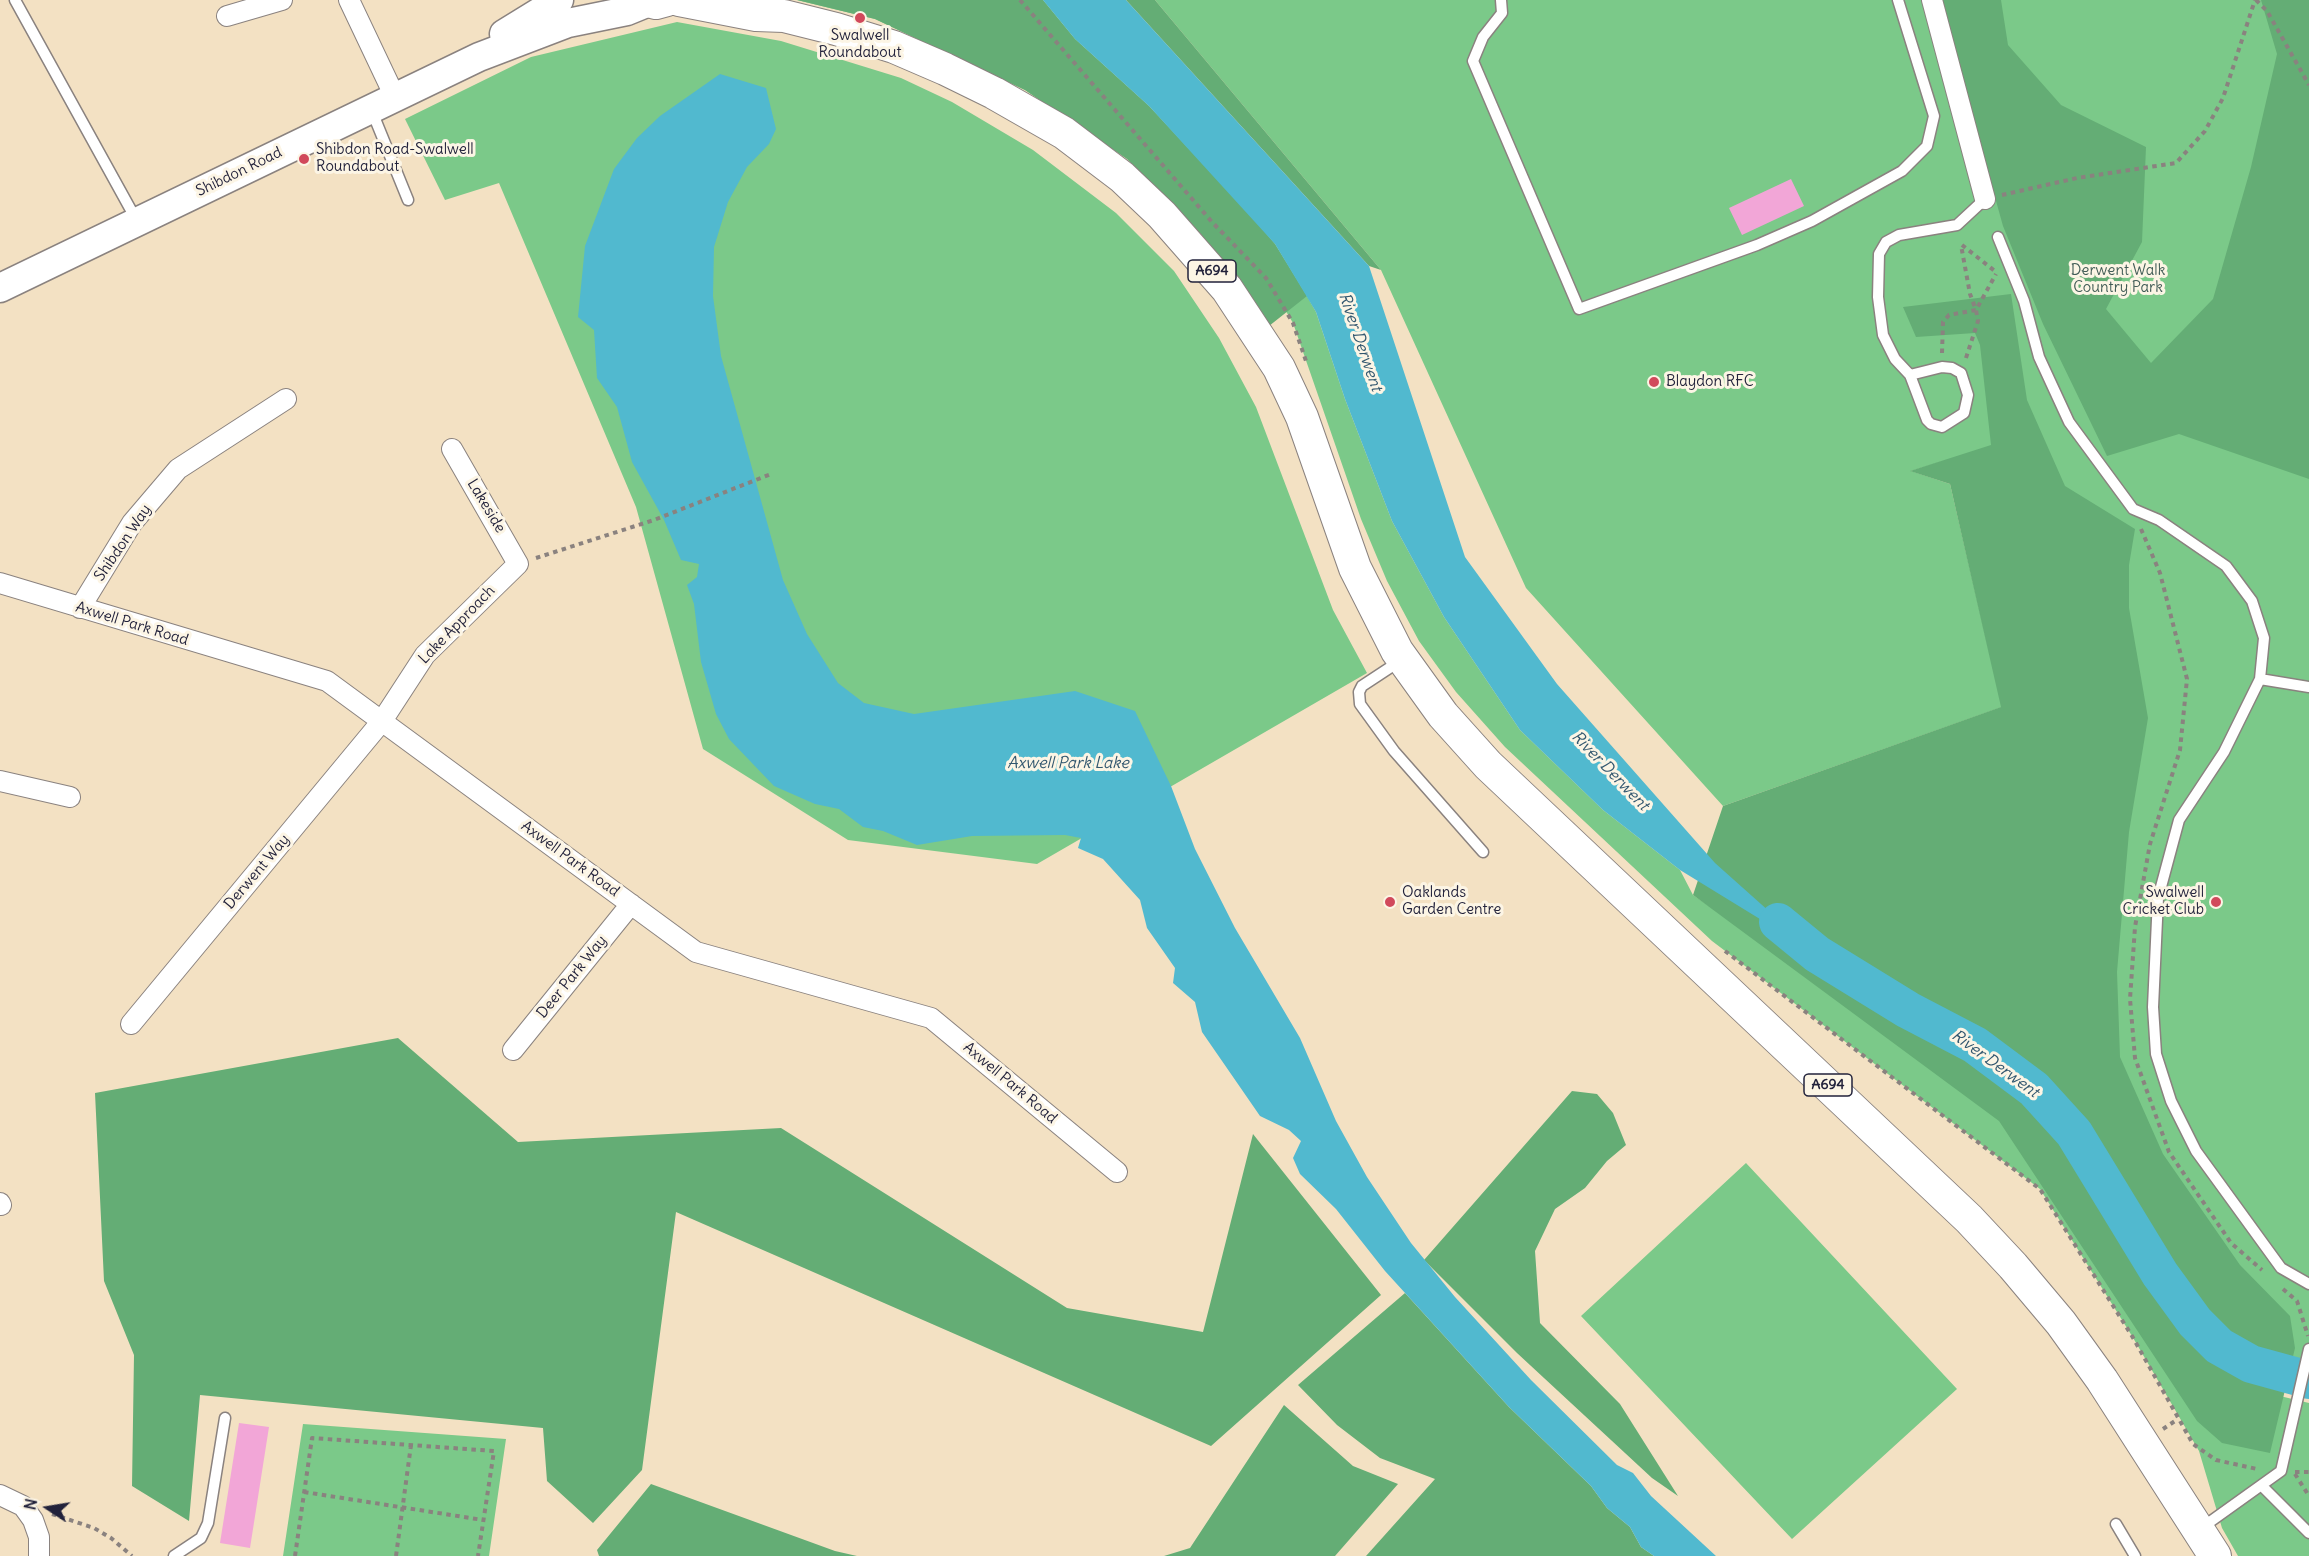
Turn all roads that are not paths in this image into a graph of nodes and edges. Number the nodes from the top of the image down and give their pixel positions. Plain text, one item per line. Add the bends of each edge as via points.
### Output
1 (15, 0) edge
2 (282, 0) edge
3 (349, 0) edge
4 (559, 0) edge
5 (1501, 0) edge
6 (1898, 0) edge
7 (1932, 0) edge
8 (660, 1) edge
9 (772, 8) edge
10 (227, 16) dead end
11 (479, 57) junction
12 (383, 103) junction
13 (1984, 199) joint
14 (408, 200) dead end
15 (137, 221) junction
16 (1998, 237) dead end
17 (0, 288) edge
18 (1910, 375) junction
19 (286, 399) dead end
20 (452, 449) dead end
21 (518, 564) joint
22 (0, 584) edge
23 (80, 608) junction
24 (1402, 659) junction
25 (2260, 679) junction
26 (2309, 687) edge
27 (382, 721) junction
28 (0, 781) edge
29 (70, 797) dead end
30 (1483, 852) dead end
31 (631, 904) junction
32 (131, 1024) dead end
33 (513, 1050) dead end
34 (1117, 1172) dead end
35 (2309, 1284) edge
36 (2309, 1349) edge
37 (225, 1418) dead end
38 (2262, 1486) junction
39 (0, 1495) edge
40 (2116, 1524) dead end
41 (2309, 1533) edge
42 (2206, 1543) edge
43 (39, 1556) edge
44 (174, 1556) edge
45 (2135, 1556) edge

1 - 15 lane
2 - 10 street
3 - 12 street
4 - 11 main road, Shibdon Road via 494,41
5 - 6 lane via 1502,13 1473,61 1579,309 1757,245 1812,221 1902,171 1928,146 1934,116
7 - 13 street
8 - 9 main road, A694 via 756,15
8 - 11 main road, Shibdon Road via 559,26
9 - 24 main road, A694 via 894,48 994,93 1064,133 1122,177 1162,215 1227,289 1279,369 1302,417 1354,568
11 - 12 main road, Shibdon Road
12 - 14 lane
12 - 15 main road, Shibdon Road
13 - 18 lane via 1957,225 1899,235 1886,242 1879,254 1878,297 1883,335 1895,359
15 - 17 main road, Shibdon Road
16 - 25 lane via 2024,301 2039,357 2069,422 2133,509 2159,520 2226,566 2252,601 2264,638
18 - 18 lane via 1931,424 1942,427 1964,413 1966,384 1961,373 1942,367
19 - 23 street, Shibdon Way via 178,469 132,523
20 - 21 street, Lakeside
21 - 27 street, Lake Approach via 425,655
22 - 23 street, Axwell Park Road
23 - 27 street, Axwell Park Road via 327,681
24 - 30 lane via 1362,686 1360,704 1425,788
24 - 42 main road, A694 via 1443,715 1488,765 1969,1219 2013,1266 2102,1380
25 - 26 lane
25 - 35 lane via 2224,752 2179,820 2158,898 2153,1007 2156,1054 2171,1101 2196,1151 2281,1269
27 - 31 street, Axwell Park Road
27 - 32 street, Derwent Way
28 - 29 street
31 - 33 street, Deer Park Way
31 - 34 street, Axwell Park Road via 696,952 931,1018
36 - 38 lane via 2281,1471
37 - 44 lane via 208,1523 201,1538
38 - 41 lane
38 - 42 lane
39 - 43 street via 23,1506 33,1520 39,1537
40 - 45 lane

